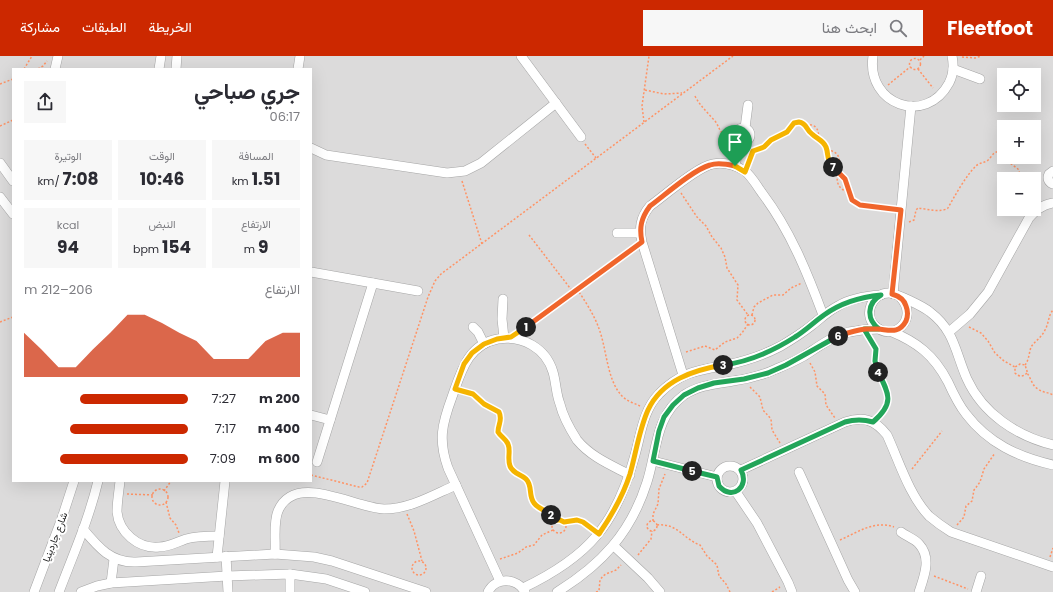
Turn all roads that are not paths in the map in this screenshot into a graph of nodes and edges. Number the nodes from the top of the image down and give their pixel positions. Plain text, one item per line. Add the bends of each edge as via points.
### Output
1 (58, 56) edge
2 (161, 56) edge
3 (177, 56) edge
4 (300, 56) edge
5 (521, 56) edge
6 (873, 56) edge
7 (952, 57) edge
8 (55, 68) edge
9 (159, 68) edge
10 (176, 68) edge
11 (298, 68) edge
12 (953, 69) junction
13 (980, 79) dead end
14 (556, 103) junction
15 (748, 105) dead end
16 (911, 106) junction
17 (581, 137) road end
18 (312, 148) edge
19 (0, 163) edge
20 (735, 166) junction
21 (1053, 171) edge
22 (12, 180) edge
23 (1053, 184) edge
24 (0, 197) edge
25 (1053, 202) edge
26 (12, 213) edge
27 (617, 233) dead end
28 (640, 233) junction
29 (312, 272) edge
30 (373, 283) junction
31 (418, 291) dead end
32 (892, 294) junction
33 (881, 295) junction
34 (901, 298) junction
35 (503, 299) dead end
36 (823, 315) junction
37 (473, 327) dead end
38 (879, 329) junction
39 (890, 331) junction
40 (949, 332) junction
41 (507, 338) junction
42 (484, 344) junction
43 (683, 375) junction
44 (312, 415) edge
45 (330, 420) junction
46 (1053, 445) edge
47 (653, 461) junction
48 (317, 462) dead end
49 (1053, 464) edge
50 (741, 470) junction
51 (799, 472) dead end
52 (630, 475) junction
53 (717, 477) junction
54 (74, 482) edge
55 (98, 482) edge
56 (120, 482) edge
57 (225, 482) edge
58 (456, 485) junction
59 (736, 492) junction
60 (83, 529) junction
61 (901, 532) road end
62 (219, 536) junction
63 (614, 546) junction
64 (276, 554) junction
65 (226, 556) junction
66 (217, 557) junction
67 (114, 559) junction
68 (1053, 568) edge
69 (290, 574) junction
70 (227, 576) junction
71 (981, 576) dead end
72 (500, 581) junction
73 (111, 583) junction
74 (524, 590) edge
75 (34, 592) edge
76 (59, 592) edge
77 (81, 592) edge
78 (228, 592) edge
79 (290, 592) edge
80 (365, 592) edge
81 (426, 592) edge
82 (488, 592) edge
83 (557, 592) edge
84 (660, 592) edge
85 (792, 592) edge
86 (855, 592) edge
87 (919, 592) edge
88 (976, 592) edge

1 - 8 street
2 - 9 street
3 - 10 street
4 - 11 street
5 - 14 street
6 - 16 street via 873,74 881,91 890,99
7 - 12 street
12 - 13 street
12 - 16 street via 951,80 939,97 931,102
14 - 17 street
14 - 18 street via 481,163 465,171 439,172 326,155
15 - 20 street via 745,128 750,132 749,138 744,141 738,138
16 - 32 street
19 - 22 street
20 - 28 street via 723,163 700,168 650,206 642,218
20 - 36 street via 745,172 782,222 810,280
21 - 23 street via 1048,178
24 - 26 street
25 - 40 street via 1036,209 988,292
27 - 28 street
28 - 43 street
29 - 30 street
30 - 31 street
30 - 45 street
32 - 33 street
32 - 34 street
33 - 36 street via 852,300
33 - 38 street via 873,301 869,311 872,322
34 - 39 street via 907,308 907,319 900,328
34 - 40 street via 929,310
35 - 41 street via 502,319
36 - 43 street via 796,337 763,354
37 - 42 street
38 - 39 street
38 - 47 street via 848,332 768,373 714,383 684,395 664,417
39 - 49 street via 905,337 931,356 965,413 989,438 1019,455
40 - 46 street via 968,380 991,412 1006,425 1024,435
41 - 42 street
41 - 52 street via 525,340 547,359 553,371 560,405 567,423 578,440 591,454
42 - 58 street via 472,353 464,364 444,418 444,456
43 - 52 street via 657,395 648,409
44 - 45 street
45 - 48 street
47 - 53 street
47 - 63 street via 638,506
50 - 53 street via 733,466 725,467
50 - 59 street via 744,480
50 - 68 street via 838,425 854,419 864,419 873,422 887,435 912,492 924,510 939,525 951,532
51 - 86 street
52 - 74 street via 615,509 599,534 583,551
53 - 59 street via 722,490
54 - 75 street, شارع جاردينيا
55 - 60 street
56 - 62 street via 117,511 119,520 134,540 146,546 159,547 197,536
57 - 62 street
58 - 64 street via 404,507 394,508 374,508 318,493 298,492 290,496 278,511
58 - 72 street
59 - 85 street via 757,523
60 - 67 street
60 - 76 street
61 - 87 street via 919,544 924,553 925,572
62 - 66 street
63 - 83 street via 574,582
63 - 84 street
64 - 65 street
64 - 81 street via 332,561
65 - 66 street
65 - 70 street
66 - 67 street via 128,563
67 - 73 street
69 - 70 street
69 - 79 street
69 - 80 street via 326,579
70 - 73 street
70 - 78 street
71 - 88 street
72 - 74 street via 513,581
72 - 82 street
73 - 77 street

